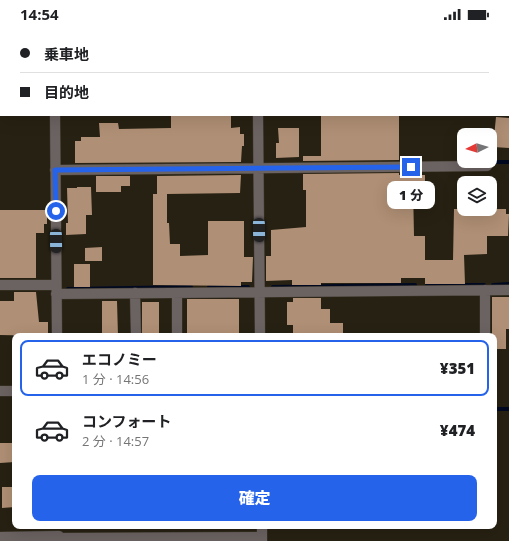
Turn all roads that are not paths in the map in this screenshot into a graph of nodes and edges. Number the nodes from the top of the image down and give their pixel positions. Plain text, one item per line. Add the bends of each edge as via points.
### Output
1 (54, 116) edge
2 (258, 116) edge
3 (457, 166) edge
4 (258, 168) junction
5 (55, 170) junction
6 (0, 285) edge
7 (56, 289) junction
8 (484, 290) junction
9 (509, 290) edge
10 (260, 292) junction
11 (135, 293) junction
12 (177, 293) junction
13 (57, 333) edge
14 (136, 333) edge
15 (178, 333) edge
16 (260, 333) edge
17 (485, 333) edge
18 (0, 391) edge
19 (12, 391) edge
20 (59, 535) edge
21 (0, 537) edge
22 (262, 539) edge

1 - 5 street
2 - 4 street
3 - 4 street
4 - 5 street
4 - 10 street
5 - 7 street
6 - 7 street
7 - 11 street
7 - 13 street
8 - 9 street
8 - 10 street
8 - 17 street
10 - 12 street
10 - 16 street
11 - 12 street
11 - 14 street
12 - 15 street
18 - 19 street
20 - 21 street
20 - 22 street

